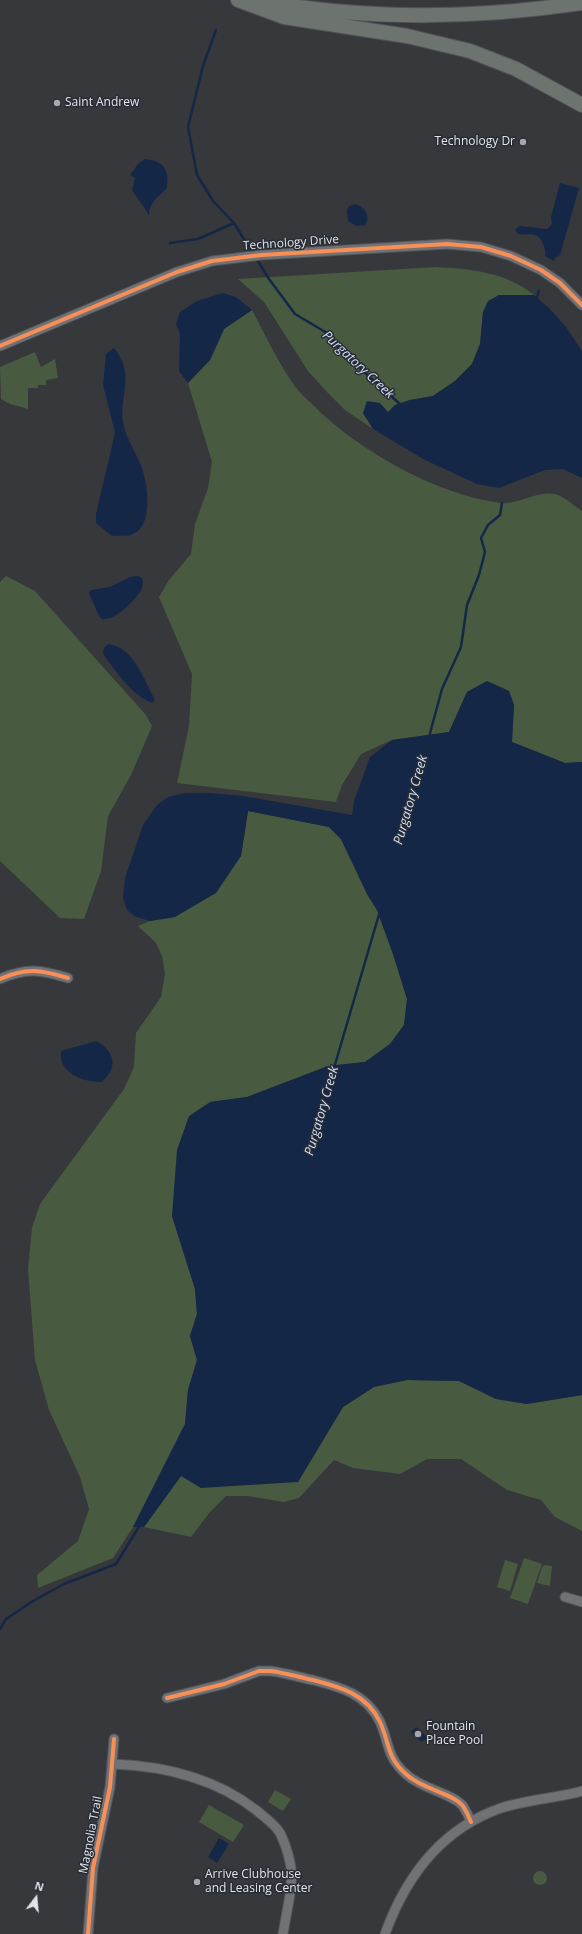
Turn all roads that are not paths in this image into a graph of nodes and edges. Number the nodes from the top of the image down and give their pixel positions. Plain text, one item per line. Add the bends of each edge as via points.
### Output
1 (238, 0) edge
2 (254, 0) edge
3 (582, 3) edge
4 (582, 104) edge
5 (582, 304) edge
6 (0, 346) edge
7 (68, 978) dead end
8 (0, 979) edge
9 (564, 1597) dead end
10 (582, 1602) edge
11 (168, 1698) dead end
12 (114, 1739) dead end
13 (113, 1764) junction
14 (582, 1791) edge
15 (471, 1822) junction
16 (88, 1934) edge
17 (283, 1934) edge
18 (385, 1934) edge

1 - 4 highway via 284,16 407,36 470,51 516,69
2 - 3 highway via 365,14 411,15 479,14
5 - 6 street, Technology Drive via 541,270 524,261 481,247 447,244 261,255 212,261 177,272
7 - 8 street via 44,971 29,970
9 - 10 street
11 - 15 street via 259,1672 271,1671 352,1692 373,1710 380,1722 388,1749 402,1771 412,1780 457,1801
12 - 13 street, Magnolia Trail
13 - 16 street, Magnolia Trail via 93,1868
13 - 17 street via 155,1768 198,1779 244,1801 271,1822 280,1833 290,1863 289,1895
14 - 15 street via 502,1808
15 - 18 street via 442,1844 418,1869 399,1899

